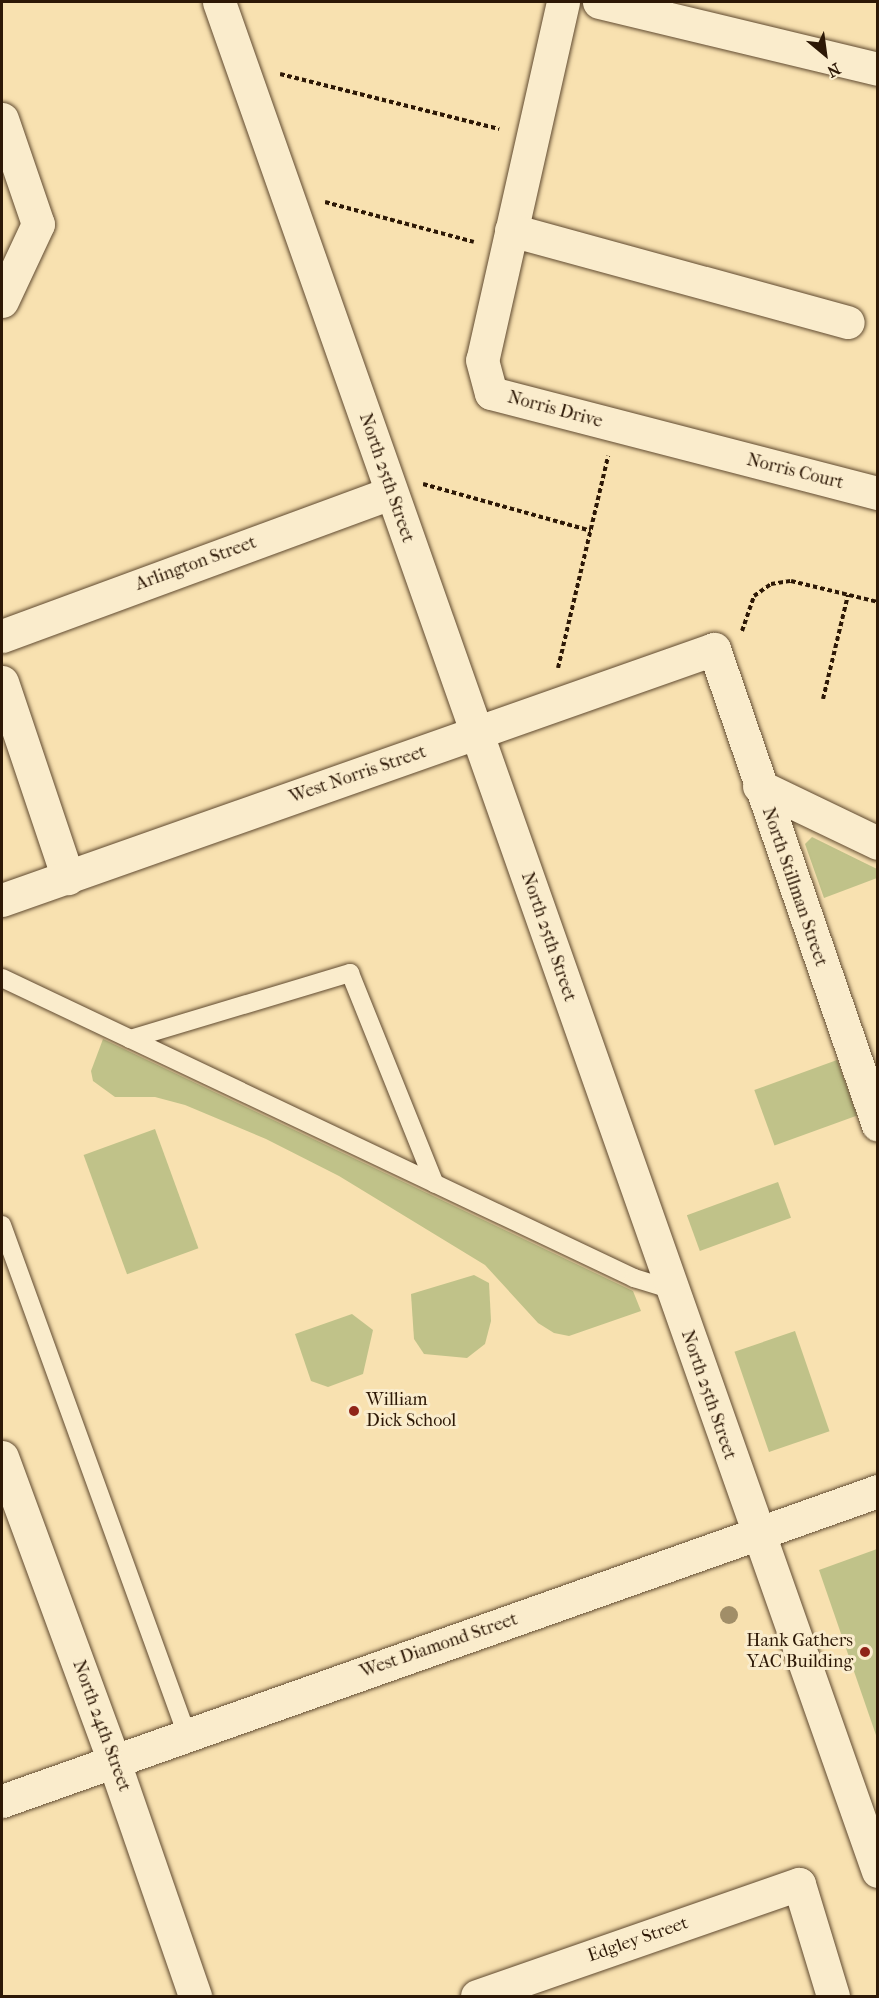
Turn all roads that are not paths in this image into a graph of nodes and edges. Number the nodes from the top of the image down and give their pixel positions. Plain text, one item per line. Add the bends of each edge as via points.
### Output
1 (219, 2) edge
2 (563, 2) edge
3 (599, 2) edge
4 (878, 69) edge
5 (2, 119) edge
6 (509, 240) junction
7 (2, 301) edge
8 (848, 322) dead end
9 (712, 451) joint
10 (391, 493) junction
11 (878, 493) edge
12 (2, 636) edge
13 (718, 662) joint
14 (2, 682) edge
15 (477, 733) junction
16 (759, 786) junction
17 (878, 843) edge
18 (68, 878) junction
19 (2, 900) edge
20 (2, 978) edge
21 (130, 1039) junction
22 (878, 1125) edge
23 (435, 1184) junction
24 (2, 1225) edge
25 (671, 1289) junction
26 (2, 1458) edge
27 (878, 1491) edge
28 (756, 1534) junction
29 (186, 1735) junction
30 (114, 1762) junction
31 (2, 1801) edge
32 (878, 1871) edge
33 (195, 1996) edge
34 (477, 1996) edge
35 (833, 1996) edge

1 - 10 street, North 25th Street
2 - 6 street, Norris Drive
3 - 4 street
5 - 7 street via 38,224
6 - 8 street
6 - 9 street, Norris Drive via 482,360 491,393
9 - 11 street, Norris Court
10 - 12 street, Arlington Street
10 - 15 street, North 25th Street
13 - 15 street, West Norris Street via 550,706
13 - 16 street, North Stillman Street
14 - 18 street
15 - 18 street, West Norris Street
15 - 25 street, North 25th Street
16 - 17 street
16 - 22 street, North Stillman Street
18 - 19 street, West Norris Street
20 - 21 lane
21 - 23 lane
21 - 23 lane via 350,973
23 - 25 lane via 634,1278
24 - 29 lane
25 - 28 street, North 25th Street
26 - 30 street, North 24th Street
27 - 28 street, West Diamond Street
28 - 29 street, West Diamond Street
28 - 32 street, North 25th Street
29 - 30 street, West Diamond Street
30 - 31 street, West Diamond Street
30 - 33 street, North 24th Street
34 - 35 street, Edgley Street via 799,1884

